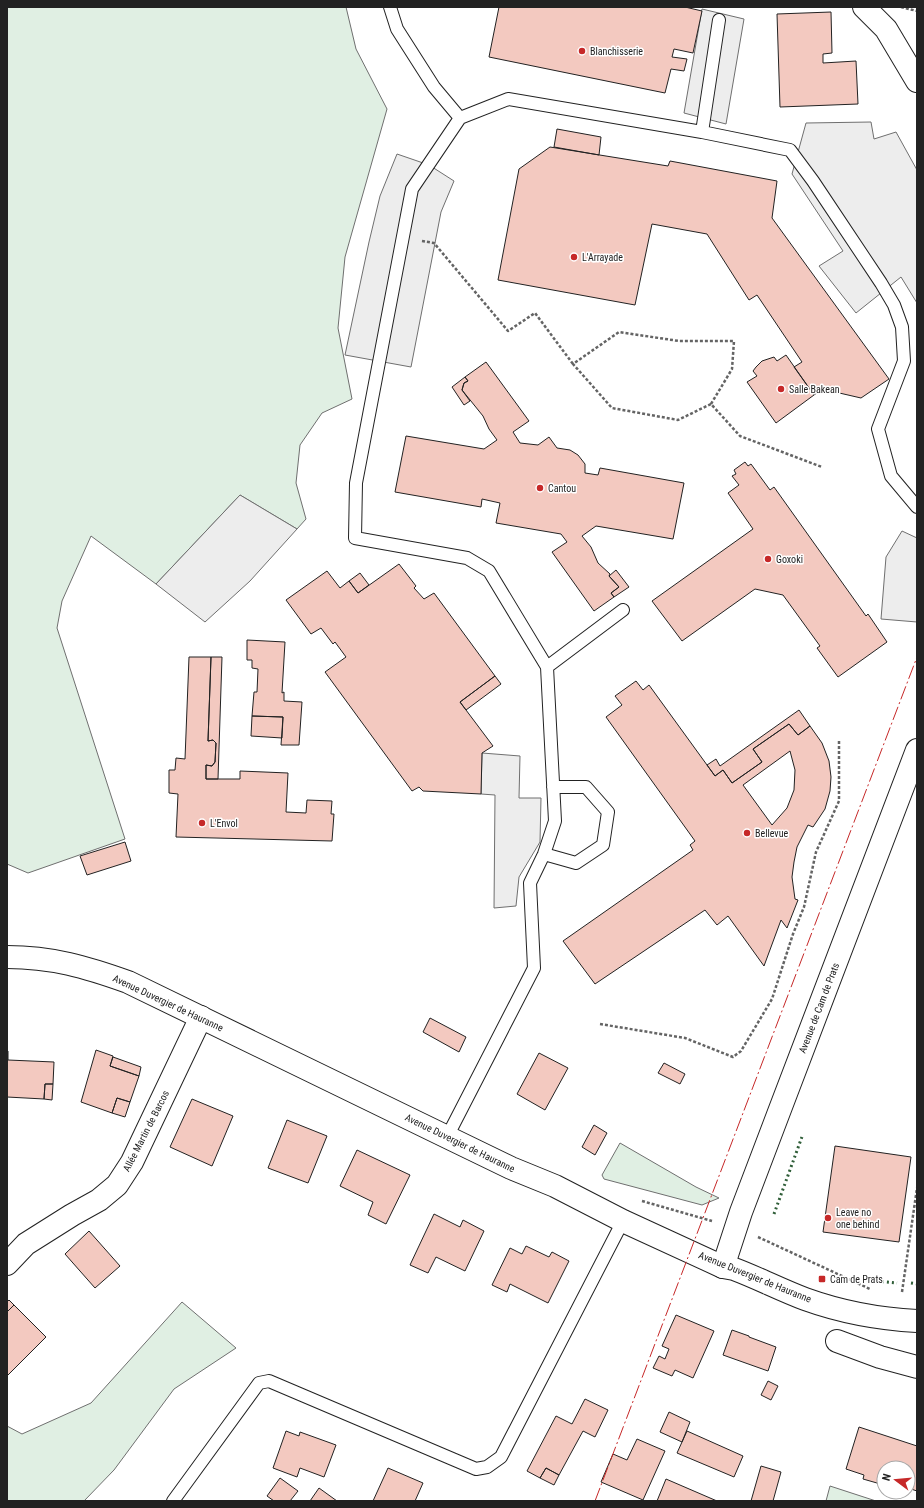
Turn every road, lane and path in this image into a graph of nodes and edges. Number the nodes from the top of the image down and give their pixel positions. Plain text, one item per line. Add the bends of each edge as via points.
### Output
1 (390, 7) edge
2 (864, 7) edge
3 (901, 7) edge
4 (917, 11) edge
5 (720, 20) dead end
6 (917, 81) edge
7 (460, 118) junction
8 (702, 132) junction
9 (402, 238) junction
10 (573, 364) junction
11 (711, 404) junction
12 (822, 467) dead end
13 (917, 508) edge
14 (624, 610) dead end
15 (546, 667) junction
16 (839, 739) dead end
17 (917, 750) edge
18 (553, 787) junction
19 (544, 854) junction
20 (7, 957) edge
21 (201, 1017) junction
22 (600, 1024) dead end
23 (448, 1137) junction
24 (917, 1188) edge
25 (916, 1211) edge
26 (623, 1220) junction
27 (7, 1264) edge
28 (723, 1267) junction
29 (902, 1292) dead end
30 (917, 1321) edge
31 (837, 1341) dead end
32 (917, 1367) edge
33 (173, 1501) edge

1 - 7 lane via 397,29 434,86
2 - 6 street via 886,29
3 - 4 path
5 - 8 lane
7 - 8 lane via 508,99
7 - 9 lane via 412,189
8 - 13 lane via 790,150 818,187 894,305 902,327 904,361 878,429 891,476
9 - 10 path via 434,243 508,331 535,313
9 - 15 lane via 356,483 355,538 467,558 489,571
10 - 11 path via 612,408 678,420
10 - 11 path via 619,332 679,341 734,341 732,369
11 - 12 path via 740,436
14 - 15 lane
15 - 18 lane
16 - 22 path via 839,801 816,852 804,907 772,1000 742,1051 733,1057 685,1038
17 - 28 street, Avenue de Cam de Prats via 760,1162
18 - 19 lane via 555,821
18 - 19 lane via 586,787 608,812 603,844 576,863
19 - 23 lane via 530,883 534,968
20 - 21 street, Avenue Duvergier de Hauranne via 54,960 83,966 128,982
21 - 23 street, Avenue Duvergier de Hauranne
21 - 27 street, Allée Martin de Barcos via 132,1162 117,1185 99,1200 26,1244
23 - 26 street, Avenue Duvergier de Hauranne
24 - 25 path
25 - 29 path
26 - 28 street, Avenue Duvergier de Hauranne
26 - 33 lane via 501,1457 487,1467 476,1469 269,1381 259,1384
28 - 30 street, Avenue Duvergier de Hauranne via 734,1268 806,1299 843,1310 868,1316
31 - 32 street

